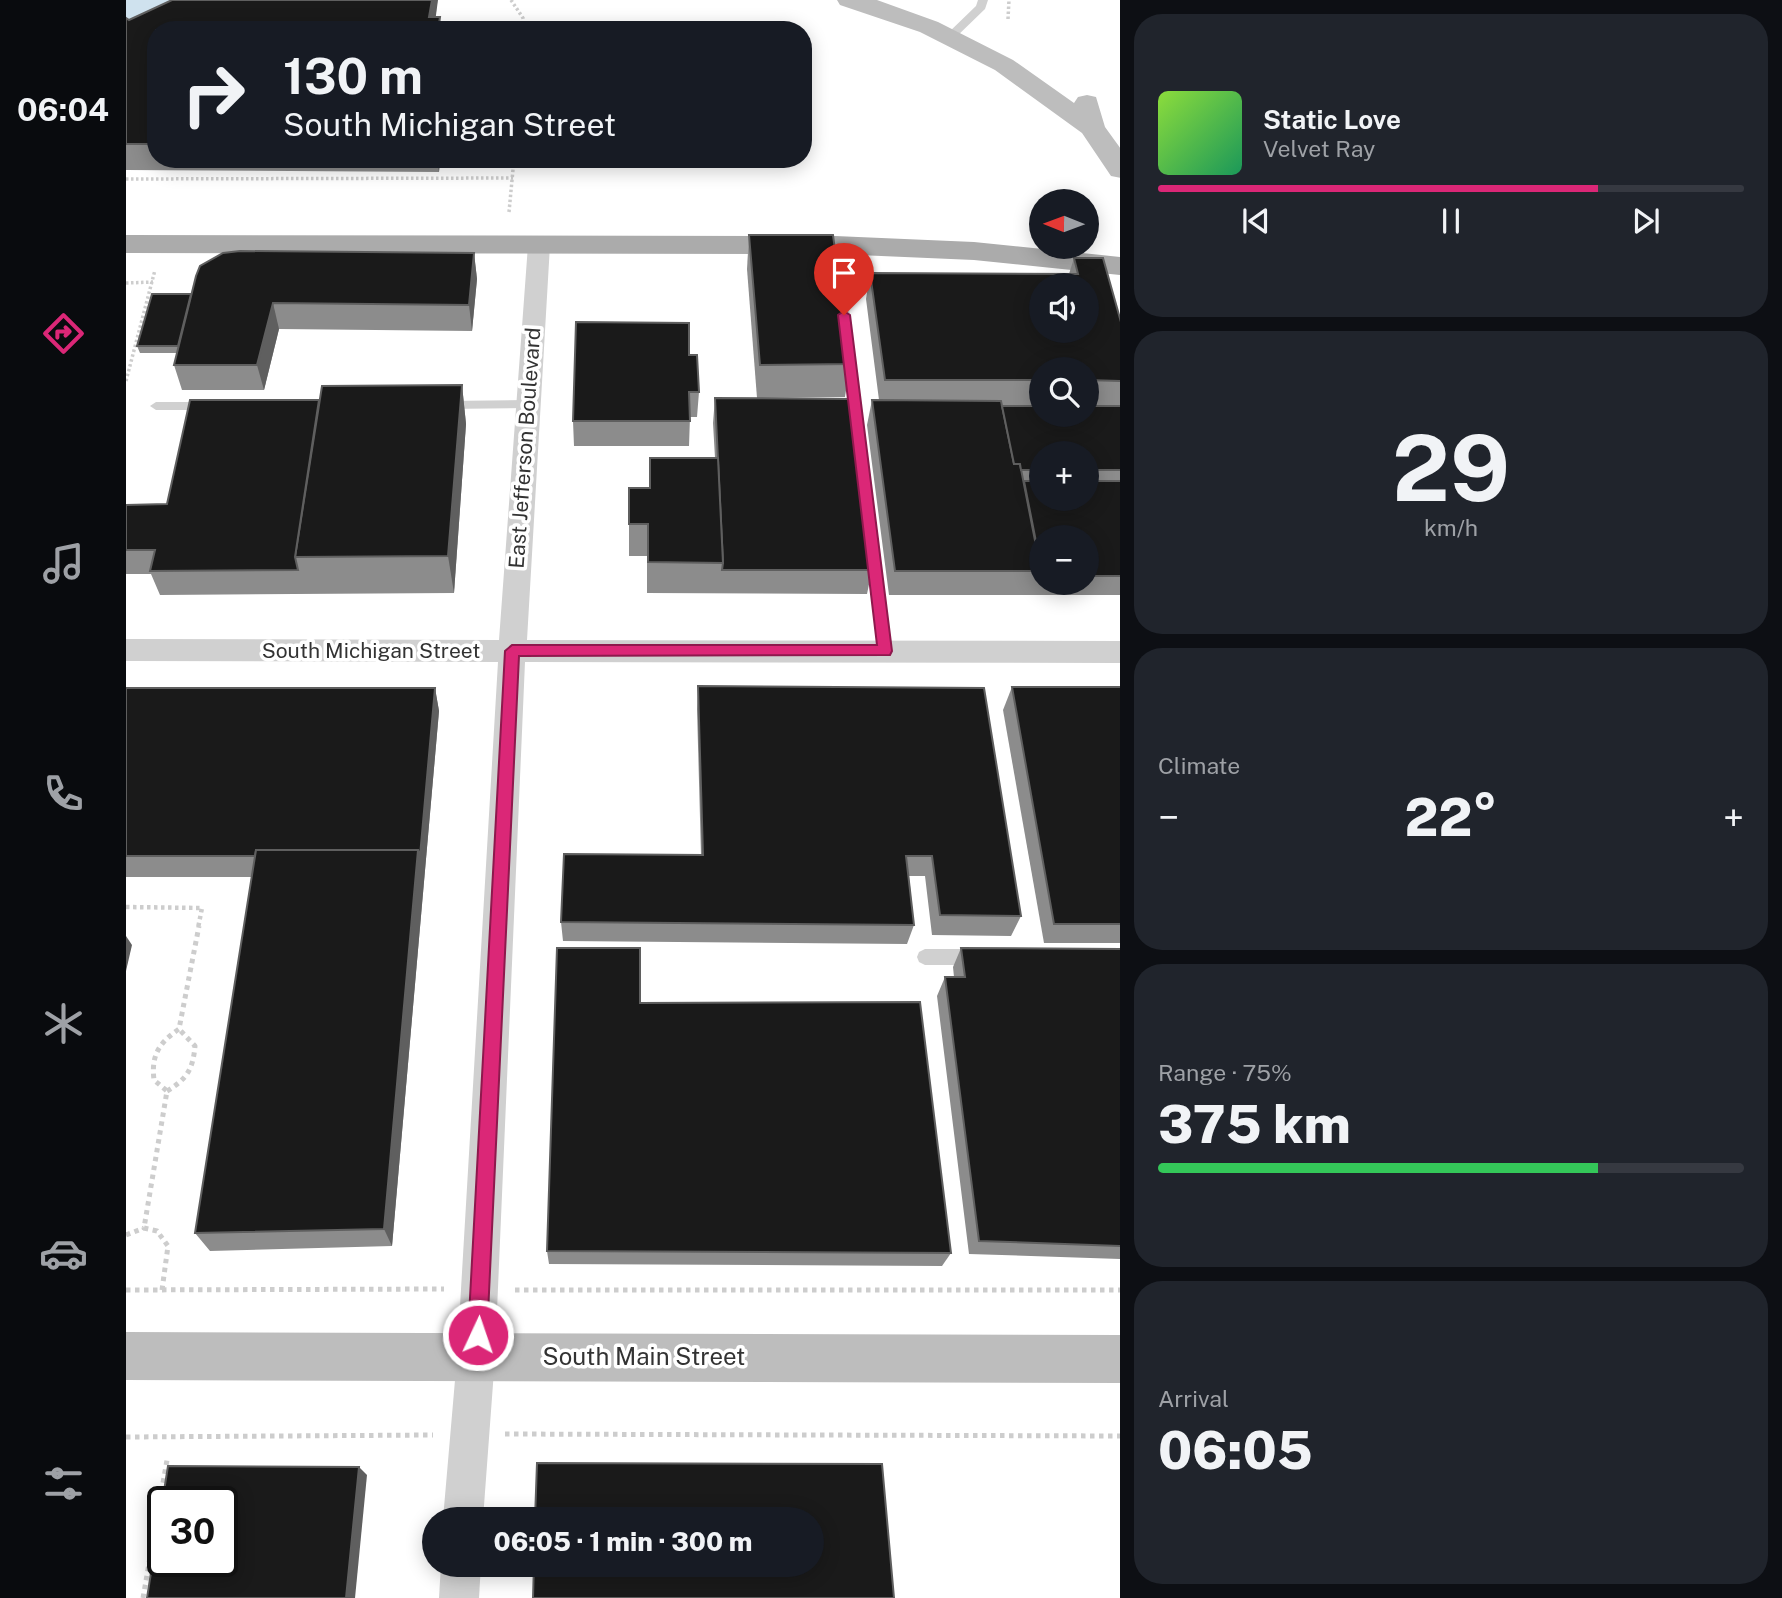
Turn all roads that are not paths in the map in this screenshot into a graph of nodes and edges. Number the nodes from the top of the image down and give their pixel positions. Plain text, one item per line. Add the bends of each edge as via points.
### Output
1 (849, 0) edge
2 (921, 0) edge
3 (988, 16) edge
4 (950, 37) junction
5 (1066, 80) dead end
6 (1093, 127) junction
7 (1120, 168) edge
8 (126, 244) edge
9 (539, 245) junction
10 (835, 245) junction
11 (1120, 265) edge
12 (527, 404) junction
13 (430, 405) edge
14 (156, 406) dead end
15 (224, 406) edge
16 (126, 650) edge
17 (512, 651) junction
18 (885, 651) junction
19 (1120, 652) edge
20 (925, 957) dead end
21 (995, 957) edge
22 (477, 1357) junction
23 (1120, 1359) edge
24 (128, 1364) edge
25 (464, 1507) edge
26 (460, 1577) edge
27 (459, 1598) edge

1 - 4 street
2 - 3 street
3 - 4 lane
4 - 6 street via 1002,64 1062,110
5 - 6 street via 1088,104
6 - 7 street
8 - 9 main road
9 - 10 main road
9 - 12 street, East Jefferson Boulevard
10 - 11 main road via 974,251
10 - 18 lane
12 - 13 lane
12 - 17 street, East Jefferson Boulevard
14 - 15 lane
16 - 17 street, South Michigan Street
17 - 18 street, South Michigan Street
17 - 22 street, East Jefferson Boulevard
18 - 19 street, South Michigan Street
20 - 21 lane
22 - 23 street, South Main Street
22 - 24 street, South Main Street
22 - 25 street, East Jefferson Boulevard
26 - 27 street

